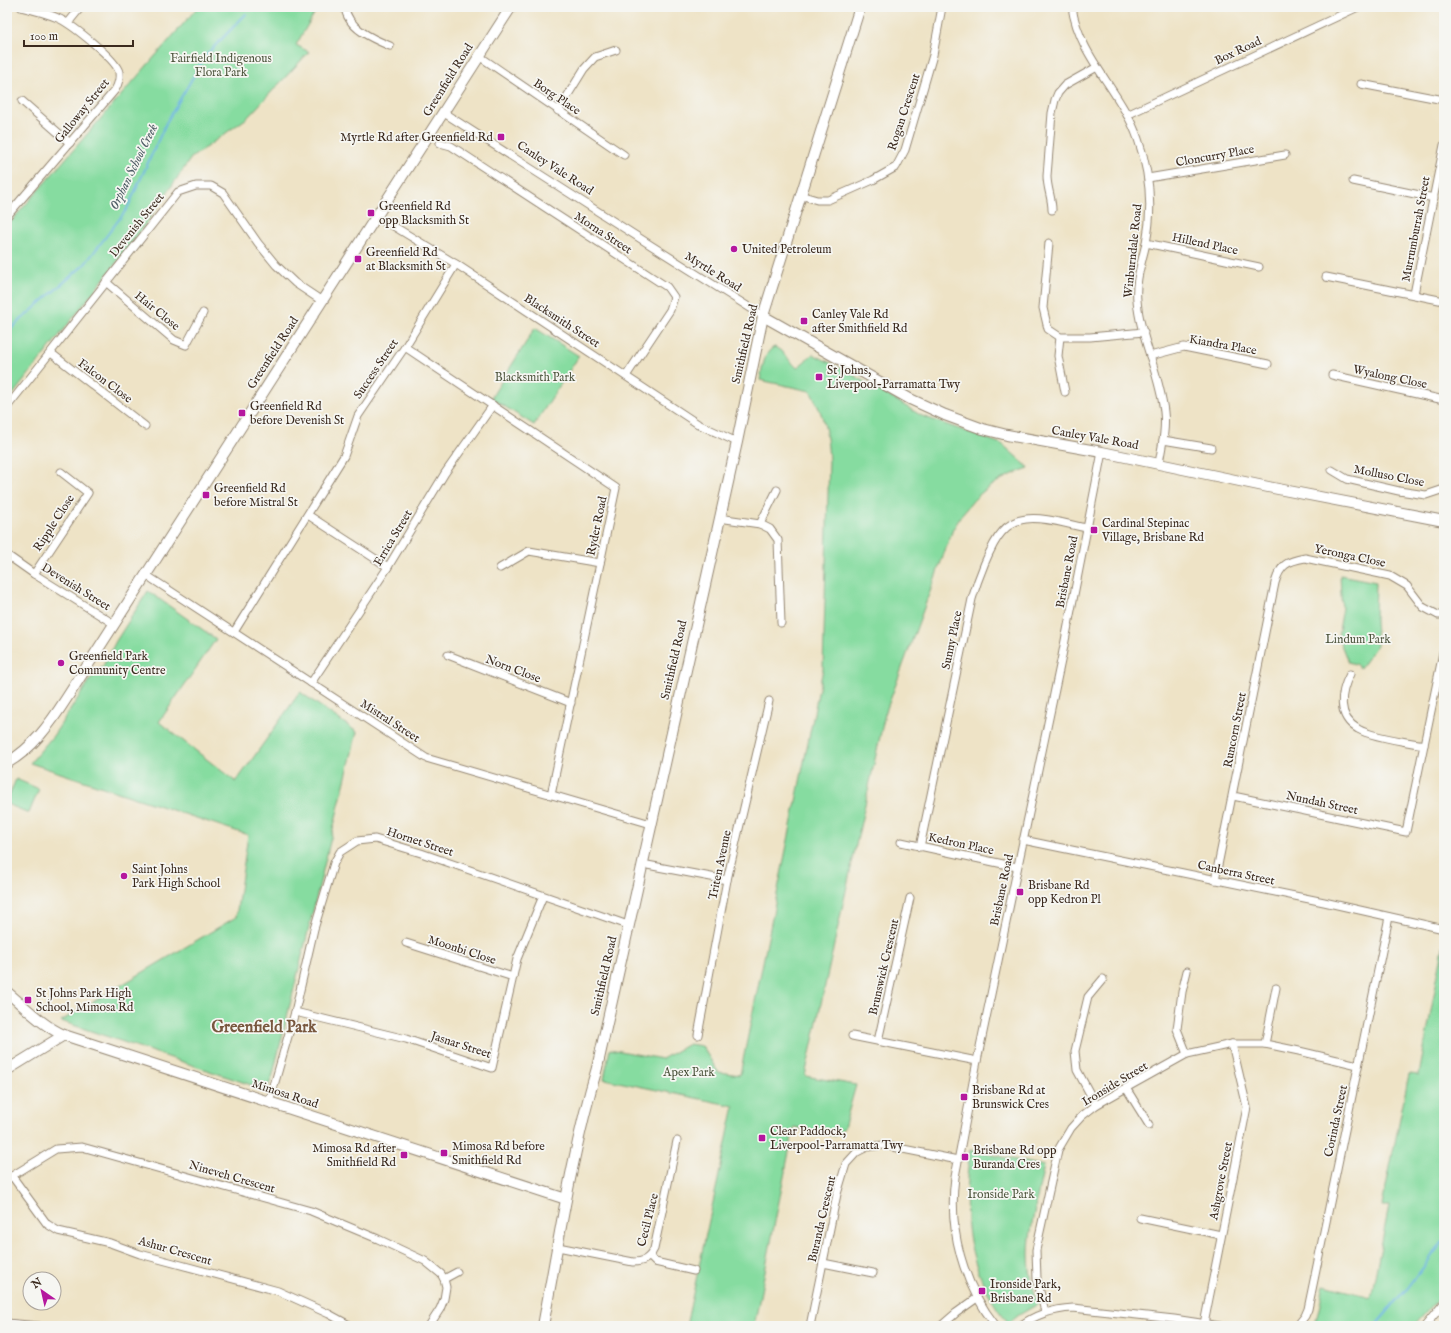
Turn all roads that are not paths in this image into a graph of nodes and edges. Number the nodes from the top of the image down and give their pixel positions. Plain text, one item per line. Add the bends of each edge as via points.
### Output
1 (21, 7) edge
2 (81, 7) edge
3 (345, 7) edge
4 (860, 7) edge
5 (942, 7) edge
6 (1072, 7) edge
7 (1358, 7) edge
8 (507, 9) edge
9 (68, 23) junction
10 (390, 46) dead end
11 (616, 50) dead end
12 (479, 56) junction
13 (1097, 67) junction
14 (1362, 84) dead end
15 (1444, 100) edge
16 (22, 101) dead end
17 (558, 111) junction
18 (444, 113) junction
19 (1127, 115) junction
20 (70, 143) junction
21 (440, 143) dead end
22 (1444, 145) edge
23 (624, 155) dead end
24 (1285, 155) dead end
25 (1148, 178) junction
26 (1353, 181) dead end
27 (800, 195) junction
28 (1434, 198) junction
29 (1052, 210) dead end
30 (7, 216) edge
31 (375, 218) junction
32 (1049, 243) dead end
33 (1146, 243) junction
34 (652, 246) joint
35 (456, 264) junction
36 (1259, 267) dead end
37 (1326, 277) dead end
38 (106, 282) junction
39 (1414, 294) junction
40 (322, 301) junction
41 (1444, 301) edge
42 (203, 313) dead end
43 (763, 316) junction
44 (1144, 332) junction
45 (1060, 337) junction
46 (405, 347) junction
47 (51, 353) junction
48 (1150, 356) junction
49 (1268, 364) dead end
50 (1332, 375) dead end
51 (626, 376) junction
52 (1064, 392) dead end
53 (1444, 400) edge
54 (493, 405) junction
55 (7, 407) edge
56 (146, 426) dead end
57 (1163, 440) junction
58 (737, 442) junction
59 (1212, 448) dead end
60 (1102, 452) junction
61 (1159, 463) junction
62 (1332, 470) dead end
63 (61, 472) dead end
64 (1444, 489) edge
65 (776, 490) dead end
66 (308, 515) junction
67 (719, 518) junction
68 (1444, 521) edge
69 (760, 524) junction
70 (1087, 528) junction
71 (7, 555) edge
72 (600, 563) junction
73 (388, 567) junction
74 (500, 568) dead end
75 (34, 574) junction
76 (146, 575) junction
77 (1275, 583) joint
78 (1444, 615) edge
79 (781, 623) dead end
80 (114, 624) junction
81 (234, 632) junction
82 (1444, 648) edge
83 (448, 655) dead end
84 (1350, 674) dead end
85 (311, 683) junction
86 (769, 701) dead end
87 (570, 703) junction
88 (1424, 745) junction
89 (7, 763) edge
90 (551, 794) junction
91 (1233, 796) junction
92 (651, 824) junction
93 (1023, 840) junction
94 (901, 842) dead end
95 (920, 847) junction
96 (642, 864) junction
97 (1017, 867) junction
98 (727, 880) junction
99 (1215, 880) junction
100 (543, 896) junction
101 (910, 898) dead end
102 (1389, 917) junction
103 (628, 925) junction
104 (1444, 929) edge
105 (406, 943) dead end
106 (1187, 971) dead end
107 (513, 977) junction
108 (1103, 979) dead end
109 (1276, 988) dead end
110 (7, 992) edge
111 (295, 1012) junction
112 (64, 1035) junction
113 (698, 1035) dead end
114 (852, 1036) dead end
115 (878, 1041) junction
116 (1232, 1044) junction
117 (1265, 1044) junction
118 (1187, 1054) junction
119 (977, 1061) junction
120 (1358, 1065) junction
121 (7, 1070) edge
122 (1126, 1088) junction
123 (270, 1103) junction
124 (1096, 1106) junction
125 (1149, 1125) dead end
126 (677, 1141) dead end
127 (958, 1160) junction
128 (9, 1178) edge
129 (566, 1199) junction
130 (1140, 1218) dead end
131 (1221, 1235) junction
132 (558, 1247) junction
133 (650, 1257) junction
134 (823, 1263) junction
135 (694, 1271) dead end
136 (457, 1272) dead end
137 (873, 1272) dead end
138 (444, 1279) junction
139 (977, 1298) junction
140 (1444, 1303) edge
141 (1046, 1312) junction
142 (7, 1323) edge
143 (1174, 1323) edge
144 (1204, 1324) junction
145 (39, 1326) edge
146 (351, 1326) edge
147 (428, 1326) edge
148 (543, 1326) edge
149 (810, 1326) edge
150 (941, 1326) edge
151 (996, 1326) edge
152 (1020, 1326) edge
153 (1220, 1326) edge
154 (1297, 1326) edge
155 (1425, 1326) edge

1 - 9 street, Galloway Street via 51,15
2 - 9 street
3 - 10 street via 346,15 354,26
4 - 27 main road, Smithfield Road
5 - 27 street, Rogan Crescent via 926,80 905,150 896,167 828,200
6 - 13 street, Winburndale Road via 1080,37
7 - 19 street, Box Road
8 - 12 main road, Greenfield Road
9 - 20 street, Galloway Street via 113,62 119,72 115,90
11 - 17 street via 595,57 584,69
12 - 17 street, Borg Place
12 - 18 main road, Greenfield Road
13 - 19 street, Winburndale Road
13 - 29 street via 1065,85 1055,100 1047,176
14 - 15 street
16 - 20 street
17 - 23 street, Borg Place
18 - 31 main road, Greenfield Road
18 - 34 street, Canley Vale Road
19 - 25 street, Winburndale Road via 1137,137
20 - 30 street, Galloway Street
21 - 51 street, Morna Street via 451,146 667,287 674,297 670,310
22 - 28 street, Murrumburrah Street
24 - 25 street, Cloncurry Place
25 - 33 street, Winburndale Road via 1149,214
26 - 28 street
27 - 43 main road, Smithfield Road
28 - 39 street, Murrumburrah Street
31 - 35 street, Blacksmith Street via 390,224
31 - 40 main road, Greenfield Road
32 - 45 street via 1043,308 1048,329
33 - 36 street, Hillend Place
33 - 44 street, Winburndale Road via 1137,299
34 - 43 street, Myrtle Road
35 - 46 street, Success Street
35 - 51 street, Blacksmith Street
37 - 39 street
38 - 40 street, Devenish Street via 178,192 196,186 211,186 223,193 276,265 295,283
38 - 42 street, Hair Close via 174,340 186,345
38 - 47 street, Devenish Street
39 - 41 street
40 - 76 main road, Greenfield Road
43 - 58 main road, Smithfield Road
43 - 60 main road, Canley Vale Road via 883,385 945,415 1007,435
44 - 45 street
44 - 48 street, Winburndale Road
45 - 52 street via 1058,356
46 - 54 street, Ryder Road
46 - 66 street, Success Street via 358,416 344,456
47 - 55 street, Devenish Street
47 - 56 street, Falcon Close
48 - 49 street, Kiandra Place via 1184,348
48 - 57 street, Winburndale Road via 1164,412
50 - 53 street, Wyalong Close
51 - 58 street, Blacksmith Street via 698,424
54 - 72 street, Ryder Road via 616,488
54 - 73 street, Errica Street via 446,473
57 - 59 street
57 - 61 street, Winburndale Road
58 - 67 main road, Smithfield Road
60 - 61 main road, Canley Vale Road
60 - 70 street, Brisbane Road
61 - 68 main road, Canley Vale Road
62 - 64 street, Molluso Close via 1347,479 1399,491 1426,495
63 - 75 street, Ripple Close via 88,492
65 - 69 street
66 - 73 street
66 - 81 street, Success Street
67 - 69 street
67 - 92 main road, Smithfield Road
69 - 79 street via 770,529 778,540
70 - 93 street, Brisbane Road
70 - 95 street, Sunny Place via 1027,518 1008,525 996,540 972,599
71 - 75 street, Devenish Street
72 - 74 street via 529,551
72 - 87 street, Ryder Road
73 - 85 street, Errica Street
75 - 80 street, Devenish Street
76 - 80 main road, Greenfield Road
76 - 81 street, Mistral Street
77 - 78 street, Yeronga Close via 1278,572 1285,563 1305,558 1390,576 1407,586 1423,607 1438,615
77 - 91 street, Runcorn Street
80 - 89 main road, Greenfield Road via 49,725 30,745
81 - 85 street, Mistral Street
82 - 88 street
83 - 87 street, Norn Close
84 - 88 street via 1344,686 1342,706 1352,725 1366,733
85 - 90 street, Mistral Street via 426,758
86 - 98 street, Triten Avenue
87 - 90 street, Ryder Road
88 - 91 street, Nundah Street via 1406,832
90 - 92 street, Mistral Street
91 - 99 street, Runcorn Street
92 - 96 main road, Smithfield Road
93 - 97 street, Brisbane Road
93 - 99 street, Canberra Street
94 - 95 street, Kedron Place
95 - 97 street, Kedron Place
96 - 98 street
96 - 103 main road, Smithfield Road
97 - 119 street, Brisbane Road
98 - 113 street, Triten Avenue
99 - 102 street, Canberra Street
100 - 103 street, Hornet Street
100 - 107 street, Jasnar Street via 517,959
100 - 111 street, Hornet Street via 376,839 357,841 340,852 334,863 314,929
101 - 115 street, Brunswick Crescent
102 - 104 street, Canberra Street
102 - 120 street, Corinda Street
103 - 129 main road, Smithfield Road
105 - 107 street, Moonbi Close
106 - 118 street via 1177,1029
107 - 111 street, Jasnar Street via 492,1068 406,1039
108 - 124 street via 1088,996 1075,1051 1077,1070
109 - 117 street
110 - 112 main road, Mimosa Road via 47,1025
111 - 123 street, Hornet Street
112 - 121 main road
112 - 123 main road, Mimosa Road
114 - 115 street
115 - 119 street
116 - 117 street, Ironside Street
116 - 118 street, Ironside Street
116 - 131 street, Ashgrove Street via 1247,1107
117 - 120 street, Ironside Street
118 - 122 street, Ironside Street
119 - 127 street, Brisbane Road
120 - 154 street, Corinda Street via 1308,1309 1306,1316
122 - 124 street, Ironside Street
122 - 125 street
123 - 129 main road, Mimosa Road
124 - 141 street, Ironside Street via 1071,1128 1055,1161 1036,1250 1037,1278
126 - 133 street, Cecil Place via 654,1249
127 - 134 street, Buranda Crescent via 883,1145 867,1147 857,1152 846,1164
127 - 139 street, Brisbane Road via 953,1193 956,1230 963,1264
128 - 138 street, Nineveh Crescent via 56,1149 82,1147 311,1211 425,1261
128 - 146 street, Ashur Crescent via 48,1224 58,1231 110,1243 140,1254 278,1291
129 - 132 main road, Smithfield Road
130 - 131 street
131 - 144 street, Ashgrove Street
132 - 133 street, Cecil Place via 633,1262 641,1262
132 - 148 main road, Smithfield Road
133 - 135 street via 655,1262
134 - 137 street
134 - 149 street, Buranda Crescent
136 - 138 street
138 - 147 street via 444,1299
139 - 150 street
139 - 151 street, Brisbane Road
140 - 155 street
141 - 143 street via 1085,1308
141 - 152 street
142 - 145 street
143 - 144 street
144 - 153 street

